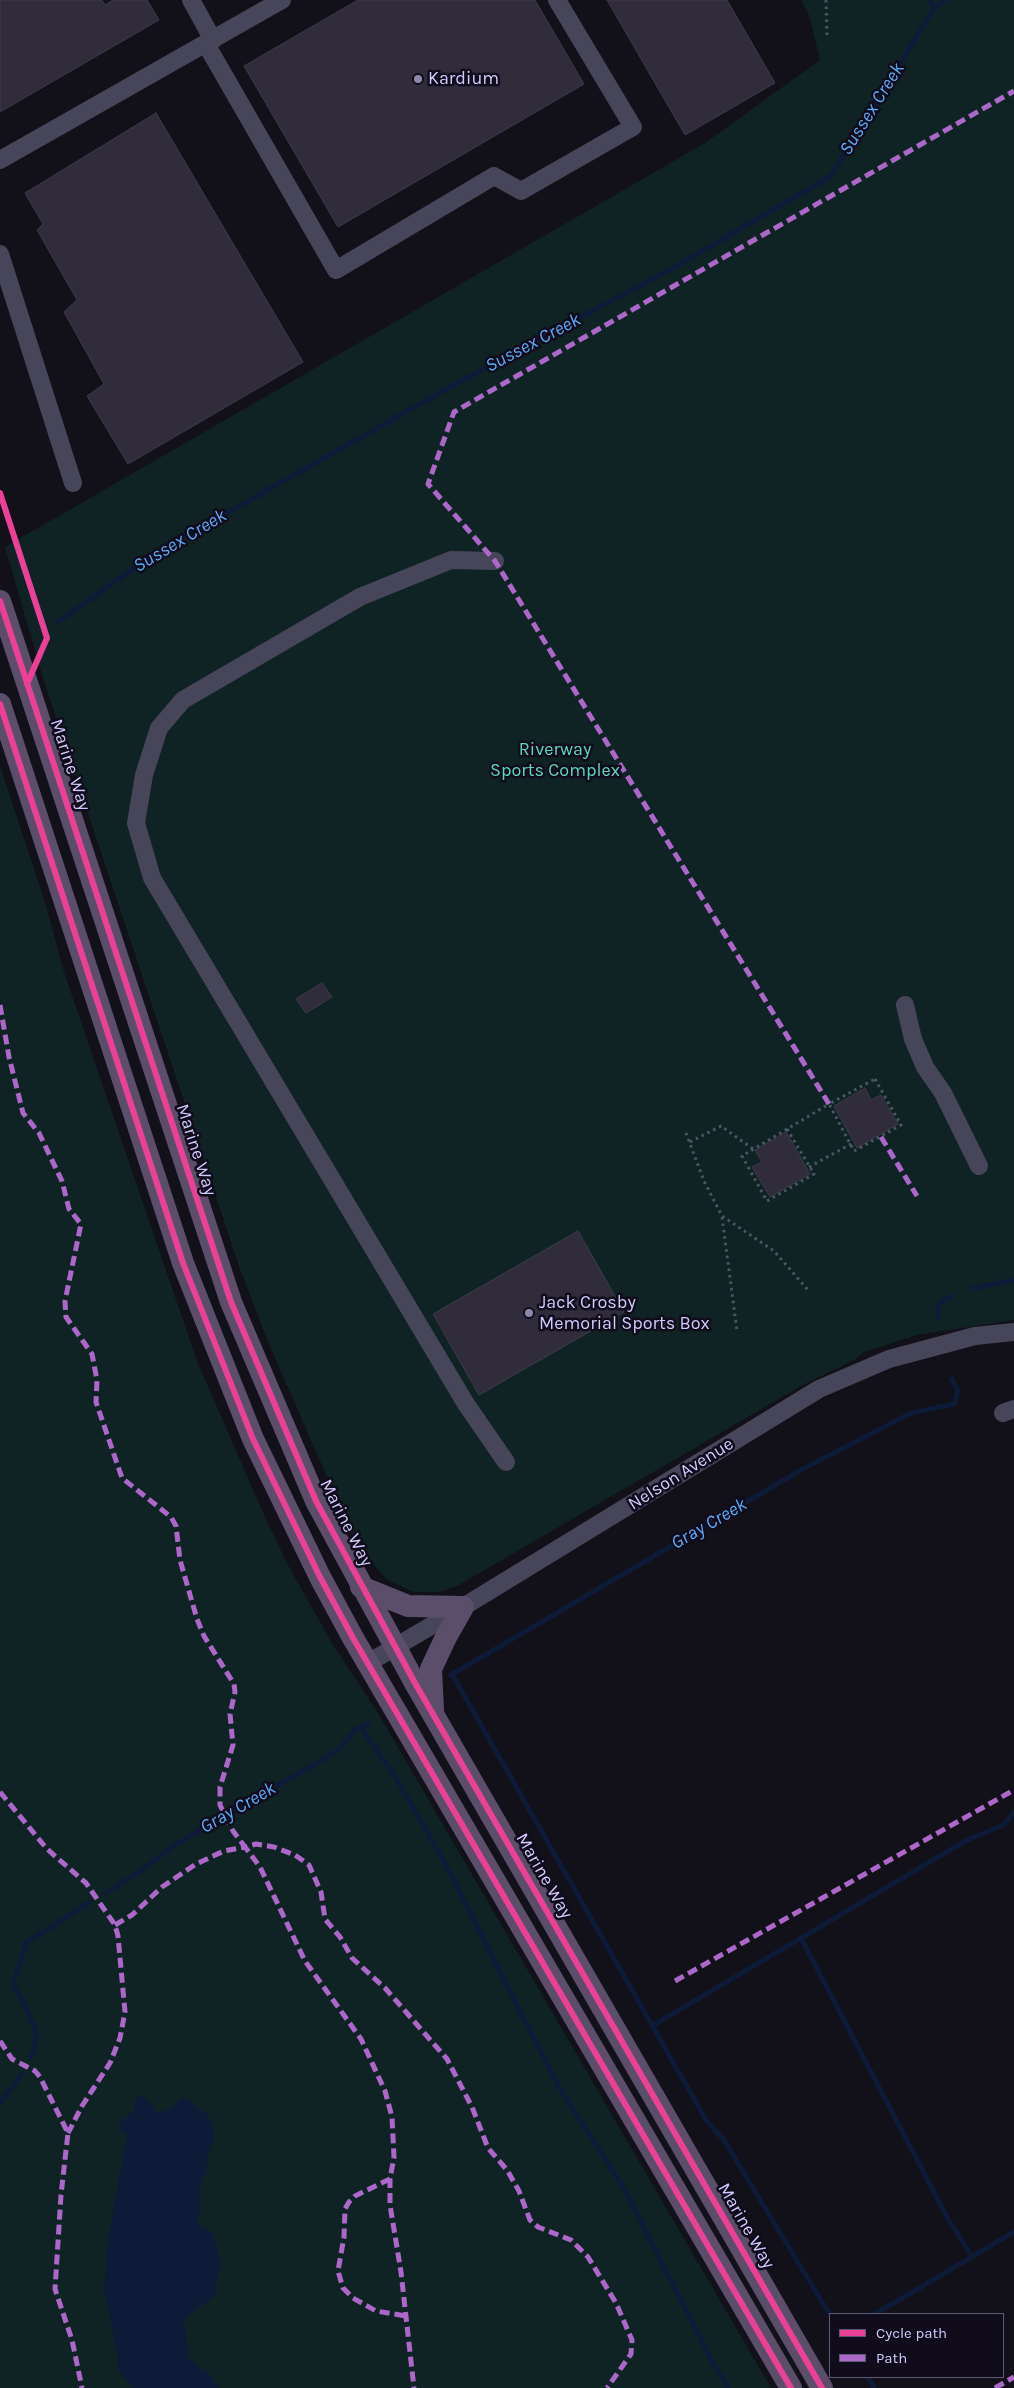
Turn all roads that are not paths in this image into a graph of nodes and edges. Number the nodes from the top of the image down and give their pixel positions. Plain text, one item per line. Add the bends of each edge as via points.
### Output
1 (191, 0) edge
2 (282, 0) edge
3 (557, 0) edge
4 (210, 42) junction
5 (0, 160) edge
6 (0, 254) edge
7 (73, 484) dead end
8 (495, 561) dead end
9 (0, 601) edge
10 (0, 704) edge
11 (905, 1005) dead end
12 (979, 1166) dead end
13 (1014, 1332) edge
14 (506, 1462) dead end
15 (361, 1587) junction
16 (463, 1608) junction
17 (395, 1647) junction
18 (368, 1663) junction
19 (433, 1714) junction
20 (791, 2388) edge
21 (822, 2388) edge

1 - 4 street
2 - 4 street
3 - 4 street via 633,127 521,191 494,176 336,270
4 - 5 street
6 - 7 street
8 - 14 street via 451,560 360,596 183,700 159,728 144,774 136,823 152,878 466,1404
9 - 15 main road, Marine Way via 231,1302 316,1501
10 - 18 main road via 184,1263 214,1342 257,1448 320,1576
11 - 12 street via 925,1067 943,1093
13 - 16 street, Nelson Avenue via 975,1336 889,1359 819,1390
15 - 16 main road via 408,1606
15 - 17 main road, Marine Way
16 - 17 street, Nelson Avenue
16 - 19 main road via 432,1669
17 - 18 street, Nelson Avenue
17 - 19 main road, Marine Way
18 - 20 main road
19 - 21 main road, Marine Way

